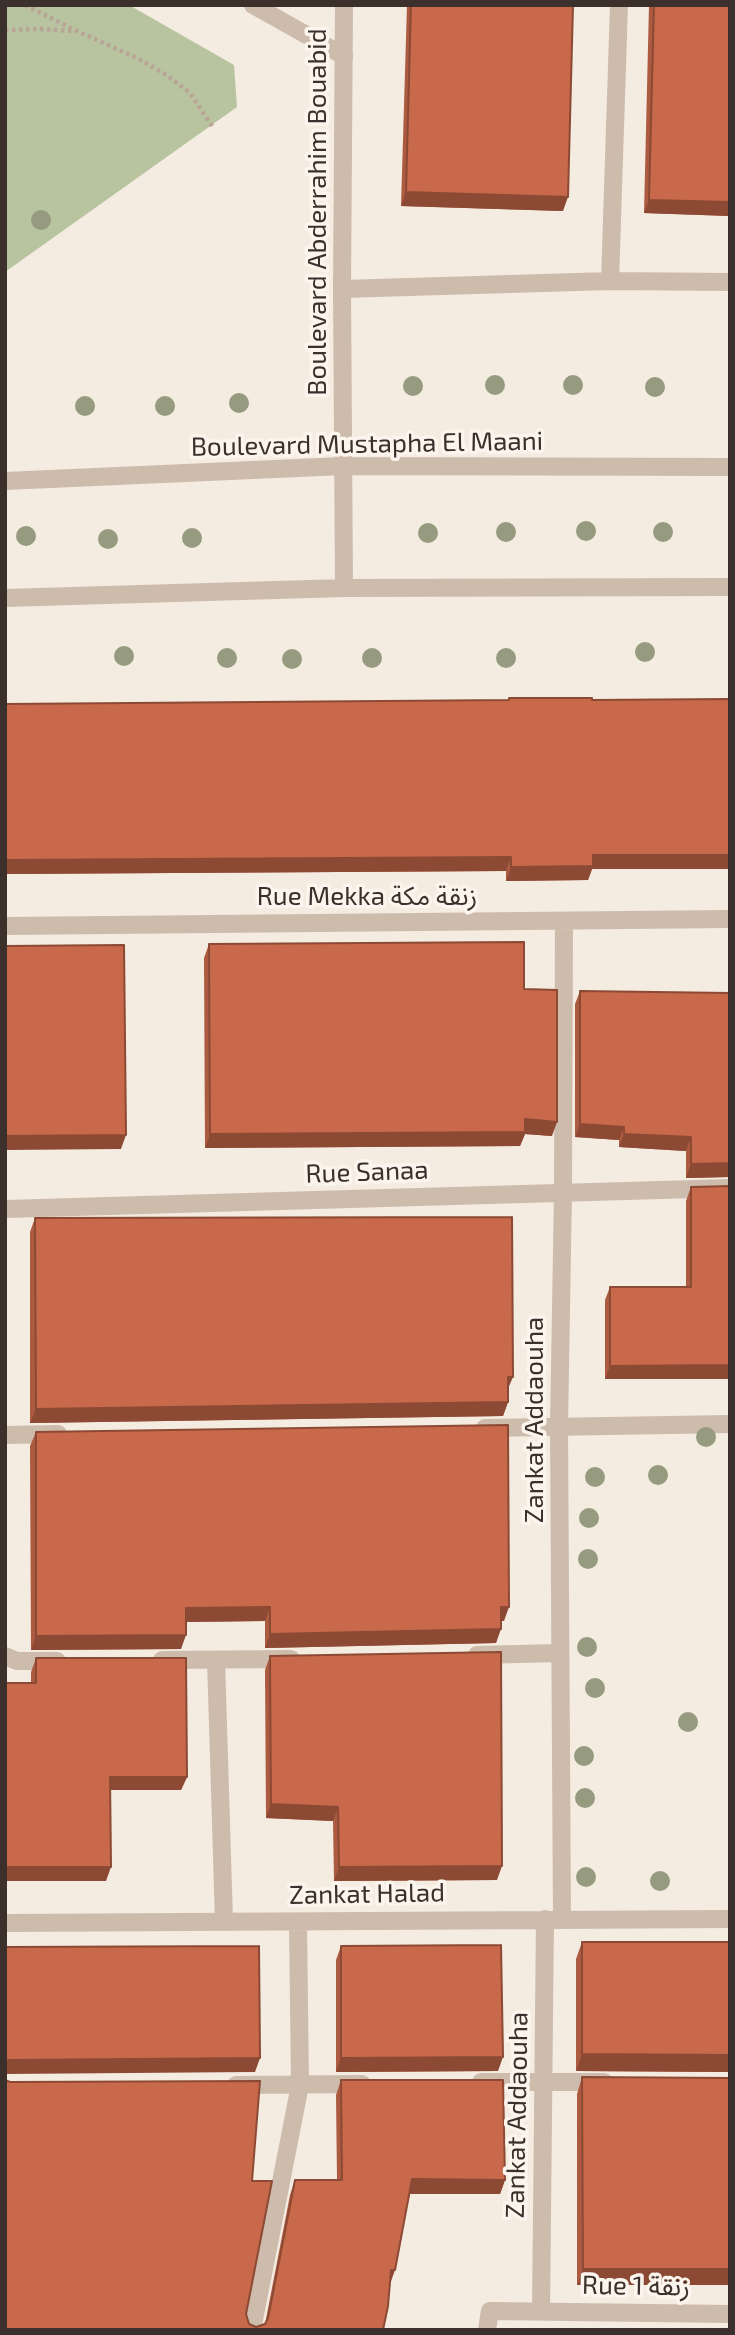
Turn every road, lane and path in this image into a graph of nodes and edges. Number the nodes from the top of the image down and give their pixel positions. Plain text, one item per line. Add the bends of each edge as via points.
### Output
1 (25, 5) edge
2 (253, 5) edge
3 (344, 5) edge
4 (620, 5) edge
5 (5, 30) edge
6 (77, 32) junction
7 (344, 56) junction
8 (212, 126) dead end
9 (610, 281) junction
10 (730, 282) edge
11 (342, 289) junction
12 (343, 467) junction
13 (730, 467) edge
14 (5, 481) edge
15 (730, 587) edge
16 (344, 588) junction
17 (5, 598) edge
18 (730, 919) edge
19 (564, 921) junction
20 (5, 926) edge
21 (730, 1188) edge
22 (563, 1192) junction
23 (5, 1209) edge
24 (730, 1424) edge
25 (559, 1426) junction
26 (462, 1428) edge
27 (75, 1434) edge
28 (5, 1435) edge
29 (559, 1653) junction
30 (463, 1655) edge
31 (312, 1658) edge
32 (11, 1659) edge
33 (149, 1660) edge
34 (216, 1660) junction
35 (70, 1661) edge
36 (553, 1919) junction
37 (730, 1919) edge
38 (224, 1921) junction
39 (298, 1922) junction
40 (5, 1923) edge
41 (543, 2081) junction
42 (462, 2082) edge
43 (623, 2082) edge
44 (381, 2084) edge
45 (220, 2085) edge
46 (300, 2085) junction
47 (541, 2311) junction
48 (730, 2314) edge
49 (252, 2330) edge
50 (487, 2330) edge

1 - 6 path
2 - 7 street
3 - 7 street, Boulevard Abderrahim Bouabid
4 - 9 street
5 - 6 path
6 - 8 path via 169,75 190,93
7 - 11 street, Boulevard Abderrahim Bouabid
9 - 10 street
9 - 11 street
11 - 12 street, Boulevard Abderrahim Bouabid
12 - 13 street, Boulevard Mustapha El Maani
12 - 14 street, Boulevard Mustapha El Maani
12 - 16 street, Boulevard Abderrahim Bouabid
15 - 16 street
16 - 17 street
18 - 19 street, Rue Mekka زنقة مكة
19 - 20 street, Rue Mekka زنقة مكة
19 - 22 street, Zankat Addaouha
21 - 22 street, Rue Sanaa
22 - 23 street, Rue Sanaa
22 - 25 street, Zankat Addaouha
24 - 25 street
25 - 26 street
25 - 29 street, Zankat Addaouha
27 - 28 street
29 - 30 street
29 - 36 street, Zankat Addaouha
31 - 34 street
32 - 35 street
33 - 34 street
34 - 38 street
36 - 37 street, Zankat Halad
36 - 39 street, Zankat Halad
36 - 41 street, Zankat Addaouha
38 - 39 street, Zankat Halad
38 - 40 street, Zankat Halad
39 - 46 street
41 - 42 street
41 - 43 street
41 - 47 street, Zankat Addaouha
44 - 46 street
45 - 46 street
46 - 49 street
47 - 48 street, Rue 1 زنقة
47 - 50 street, Rue 1 زنقة via 490,2311

